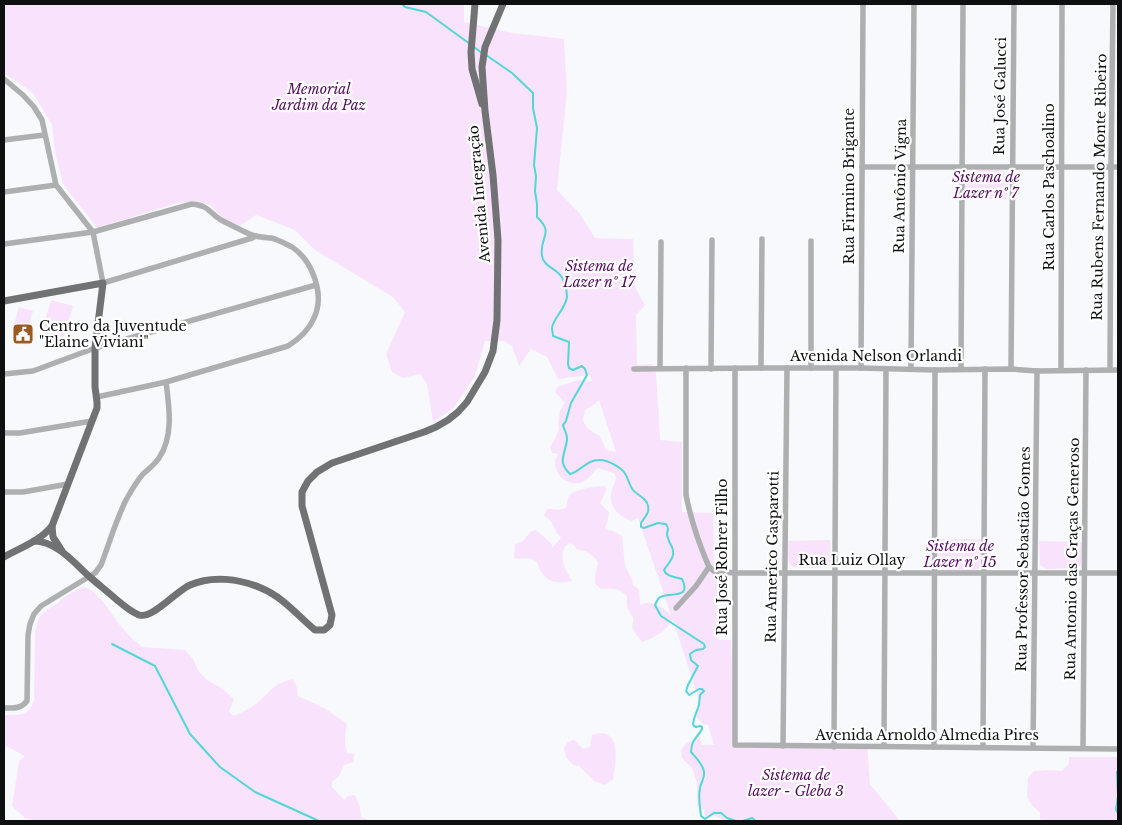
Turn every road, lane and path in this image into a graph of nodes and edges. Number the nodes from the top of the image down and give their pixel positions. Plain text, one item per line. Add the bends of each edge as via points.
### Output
1 (475, 4) edge
2 (503, 4) edge
3 (863, 4) edge
4 (914, 4) edge
5 (963, 4) edge
6 (1014, 4) edge
7 (1062, 4) edge
8 (1113, 4) edge
9 (4, 79) edge
10 (484, 111) junction
11 (44, 135) junction
12 (4, 140) edge
13 (912, 166) junction
14 (862, 167) junction
15 (962, 167) junction
16 (1012, 167) junction
17 (1111, 167) junction
18 (1118, 167) edge
19 (1061, 168) junction
20 (56, 185) junction
21 (4, 192) edge
22 (93, 232) junction
23 (256, 236) junction
24 (762, 239) dead end
25 (712, 240) dead end
26 (811, 241) dead end
27 (661, 242) dead end
28 (4, 244) edge
29 (102, 283) junction
30 (316, 285) junction
31 (4, 301) edge
32 (95, 348) junction
33 (660, 368) junction
34 (686, 368) junction
35 (711, 368) junction
36 (735, 368) junction
37 (761, 368) junction
38 (787, 368) junction
39 (811, 368) junction
40 (861, 368) junction
41 (634, 369) dead end
42 (836, 369) junction
43 (911, 369) junction
44 (961, 369) junction
45 (985, 369) junction
46 (1010, 369) junction
47 (886, 370) junction
48 (935, 370) junction
49 (1061, 370) junction
50 (1086, 370) junction
51 (1110, 370) junction
52 (1118, 370) edge
53 (1037, 371) junction
54 (4, 374) edge
55 (166, 382) junction
56 (97, 398) junction
57 (92, 421) junction
58 (4, 433) edge
59 (68, 484) junction
60 (4, 492) edge
61 (52, 526) junction
62 (34, 541) junction
63 (64, 553) junction
64 (4, 557) edge
65 (709, 568) junction
66 (1084, 572) junction
67 (735, 573) junction
68 (785, 573) junction
69 (834, 573) junction
70 (885, 573) junction
71 (934, 573) junction
72 (984, 573) junction
73 (1035, 573) junction
74 (1118, 573) edge
75 (90, 577) junction
76 (676, 608) dead end
77 (4, 708) edge
78 (735, 745) joint
79 (783, 746) junction
80 (834, 746) junction
81 (884, 746) junction
82 (934, 747) junction
83 (983, 747) junction
84 (1033, 748) junction
85 (1083, 748) junction
86 (1118, 748) edge

1 - 10 main road, Avenida Integração via 472,69
2 - 10 main road, Avenida Integração via 484,54
3 - 14 street, Rua Firmino Brigante
4 - 13 street, Rua Antônio Vigna
5 - 15 street
6 - 16 street, Rua José Galucci
7 - 19 street, Rua Carlos Paschoalino
8 - 17 street, Rua Rubens Fernando Monte Ribeiro
9 - 11 street via 34,107 42,120
10 - 75 main road, Avenida Integração via 498,240 494,351 467,402 448,420 424,432 332,464 317,472 305,486 302,506 332,615 330,625 324,630 315,630 285,602 261,588 238,580 202,581 190,585 154,612 140,615
11 - 12 street
11 - 20 street
13 - 14 street
13 - 15 street
13 - 43 street, Rua Antônio Vigna
14 - 40 street, Rua Firmino Brigante
15 - 16 street
15 - 44 street
16 - 19 street
16 - 46 street, Rua José Galucci
17 - 18 street
17 - 19 street
17 - 51 street, Rua Rubens Fernando Monte Ribeiro
19 - 49 street, Rua Carlos Paschoalino
20 - 21 street
20 - 22 street
22 - 23 street via 192,204 206,208
22 - 28 street
22 - 29 street
23 - 29 street
23 - 30 street via 278,241 300,253
24 - 37 street
25 - 35 street
26 - 39 street
27 - 33 street
29 - 31 main road
29 - 32 main road
30 - 32 street
30 - 55 street via 315,317 301,336 288,346
32 - 54 street via 33,371
32 - 56 main road
33 - 34 street, Avenida Nelson Orlandi
33 - 41 street, Avenida Nelson Orlandi
34 - 35 street, Avenida Nelson Orlandi
34 - 65 street via 686,495
35 - 36 street, Avenida Nelson Orlandi
36 - 37 street, Avenida Nelson Orlandi
36 - 67 street, Rua José Rohrer Filho
37 - 38 street, Avenida Nelson Orlandi
38 - 39 street, Avenida Nelson Orlandi
38 - 68 street, Rua Americo Gasparotti
39 - 42 street, Avenida Nelson Orlandi
40 - 42 street, Avenida Nelson Orlandi
40 - 47 street, Avenida Nelson Orlandi
42 - 69 street
43 - 47 street, Avenida Nelson Orlandi
43 - 48 street, Avenida Nelson Orlandi
44 - 45 street, Avenida Nelson Orlandi
44 - 48 street, Avenida Nelson Orlandi
45 - 46 street, Avenida Nelson Orlandi
45 - 72 street
46 - 53 street, Avenida Nelson Orlandi
47 - 70 street
48 - 71 street
49 - 50 street, Avenida Nelson Orlandi
49 - 53 street, Avenida Nelson Orlandi
50 - 51 street, Avenida Nelson Orlandi
50 - 66 street, Rua Antonio das Graças Generoso
51 - 52 street, Avenida Nelson Orlandi
53 - 73 street, Rua Professor Sebastião Gomes
55 - 56 street
55 - 75 street via 170,416 164,448 133,487 101,565
56 - 57 main road
57 - 58 street
57 - 59 main road
59 - 60 street
59 - 61 main road
61 - 62 main road
61 - 63 main road, Avenida Integração via 53,537
62 - 63 main road, Avenida Integração
62 - 64 main road
63 - 75 main road, Avenida Integração
65 - 67 street, Rua Luiz Ollay
65 - 76 street
66 - 73 street, Rua Luiz Ollay
66 - 74 street, Rua Luiz Ollay
66 - 85 street, Rua Antonio das Graças Generoso
67 - 68 street, Rua Luiz Ollay
67 - 78 street, Rua José Rohrer Filho
68 - 69 street, Rua Luiz Ollay
68 - 79 street, Rua Americo Gasparotti
69 - 70 street, Rua Luiz Ollay
69 - 80 street
70 - 71 street, Rua Luiz Ollay
70 - 81 street
71 - 72 street, Rua Luiz Ollay
71 - 82 street
72 - 73 street, Rua Luiz Ollay
72 - 83 street
73 - 84 street, Rua Professor Sebastião Gomes
75 - 77 street via 40,606 28,635 27,701 16,708
78 - 79 street, Avenida Arnoldo Almedia Pires
79 - 80 street, Avenida Arnoldo Almedia Pires
80 - 81 street, Avenida Arnoldo Almedia Pires
81 - 82 street, Avenida Arnoldo Almedia Pires
82 - 83 street, Avenida Arnoldo Almedia Pires
83 - 84 street, Avenida Arnoldo Almedia Pires
84 - 85 street, Avenida Arnoldo Almedia Pires
85 - 86 street, Avenida Arnoldo Almedia Pires

